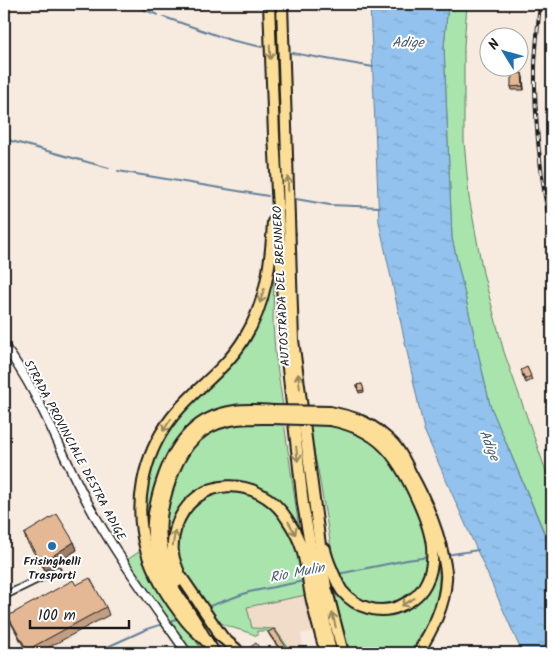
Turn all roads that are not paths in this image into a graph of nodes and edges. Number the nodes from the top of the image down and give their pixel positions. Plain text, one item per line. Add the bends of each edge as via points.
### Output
1 (268, 4) edge
2 (282, 4) edge
3 (276, 179) junction
4 (4, 346) edge
5 (437, 546) junction
6 (318, 569) junction
7 (57, 570) dead end
8 (318, 589) junction
9 (4, 596) edge
10 (187, 604) junction
11 (187, 653) edge
12 (214, 653) edge
13 (239, 653) edge
14 (326, 653) edge
15 (331, 653) edge
16 (342, 653) edge
17 (418, 653) edge

1 -> 3 highway, AUTOSTRADA DEL BRENNERO
6 -> 2 highway, AUTOSTRADA DEL BRENNERO via 294,340
3 -> 6 highway, AUTOSTRADA DEL BRENNERO via 285,342 303,504
3 -> 10 highway via 272,251 256,317 229,361 170,420 156,442 142,486 141,521 146,549 158,577
4 - 11 main road, STRADA PROVINCIALE DESTRA ADIGE via 31,389 106,535
5 -> 6 highway via 423,589 396,608 377,610 362,606
5 - 10 highway, bridge via 430,512 402,456 392,442 366,423 353,417 330,416 310,410 273,414 249,410 221,414 194,428 180,443 167,466 155,506 153,539 160,565
5 - 17 highway via 446,577 443,602
6 - 8 highway, AUTOSTRADA DEL BRENNERO
6 - 8 highway
10 -> 6 highway via 173,553 175,532 189,505 217,488 246,488 270,500 286,518 302,550
7 - 9 street
8 - 14 highway via 316,618
8 - 15 highway, AUTOSTRADA DEL BRENNERO
16 -> 8 highway, AUTOSTRADA DEL BRENNERO
10 - 12 highway via 188,623
10 - 13 highway

